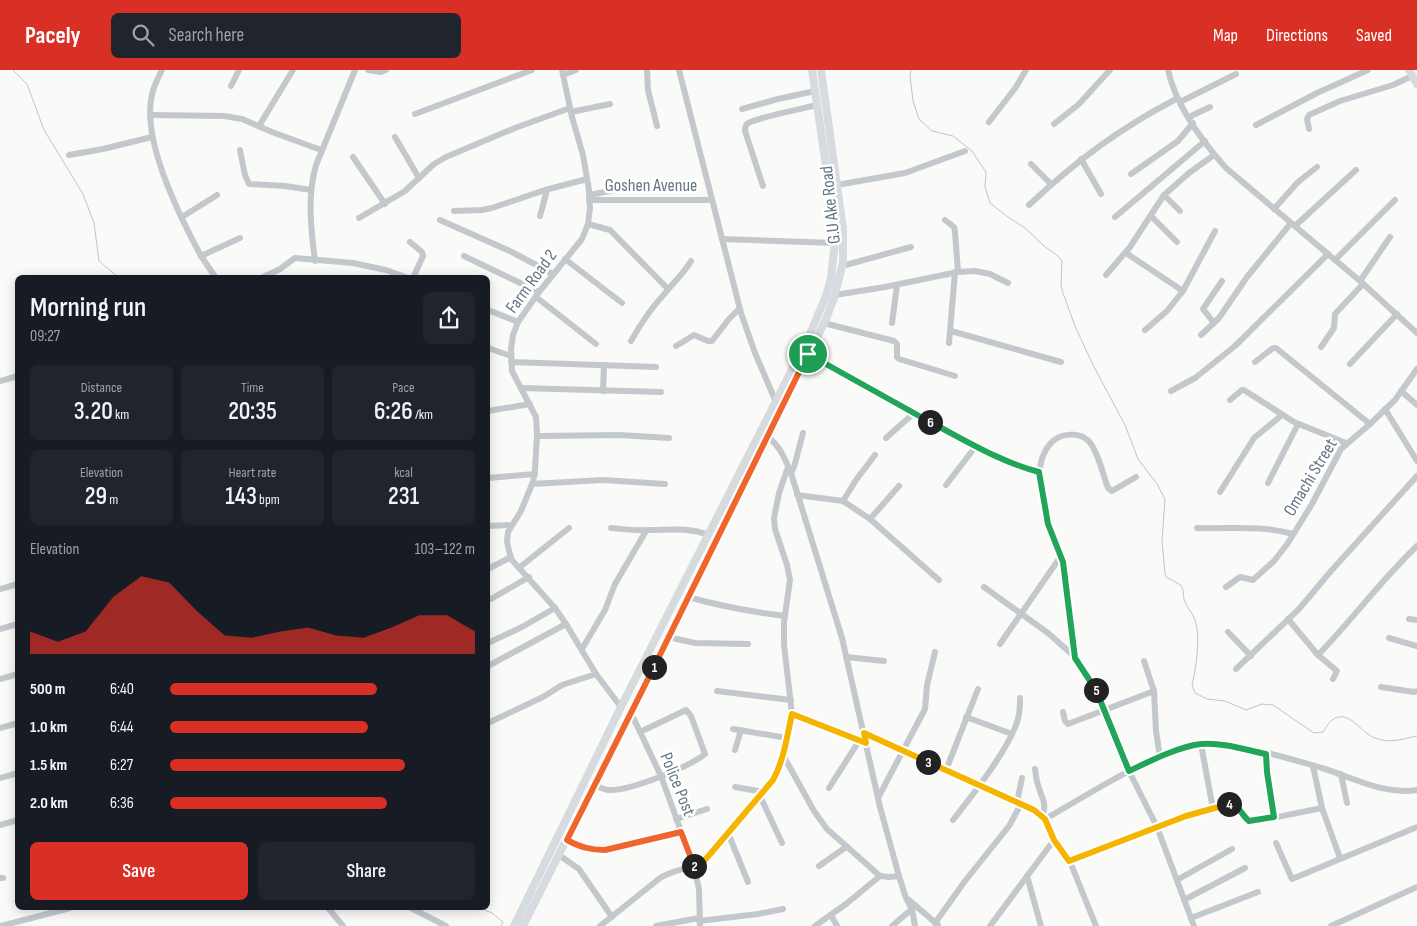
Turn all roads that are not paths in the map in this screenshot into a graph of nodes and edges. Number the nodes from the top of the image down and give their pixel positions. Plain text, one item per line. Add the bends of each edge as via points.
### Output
1 (162, 70) edge
2 (239, 70) edge
3 (293, 70) edge
4 (355, 70) edge
5 (368, 70) edge
6 (386, 70) edge
7 (532, 70) edge
8 (576, 70) edge
9 (647, 70) edge
10 (678, 70) edge
11 (812, 70) edge
12 (820, 70) edge
13 (1026, 70) edge
14 (1110, 70) edge
15 (1168, 70) edge
16 (1368, 70) edge
17 (563, 72) edge
18 (1410, 73) edge
19 (1236, 74) dead end
20 (1417, 84) edge
21 (230, 86) dead end
22 (815, 91) junction
23 (1179, 100) junction
24 (610, 104) dead end
25 (817, 105) junction
26 (1210, 107) dead end
27 (742, 109) dead end
28 (570, 110) junction
29 (415, 114) dead end
30 (150, 115) junction
31 (1191, 120) junction
32 (989, 122) dead end
33 (1054, 124) dead end
34 (1256, 125) dead end
35 (259, 126) junction
36 (657, 126) dead end
37 (1309, 129) dead end
38 (152, 137) junction
39 (395, 137) dead end
40 (1205, 141) junction
41 (240, 150) dead end
42 (321, 150) junction
43 (965, 151) dead end
44 (69, 155) dead end
45 (1214, 155) junction
46 (353, 156) dead end
47 (1081, 159) junction
48 (1032, 164) dead end
49 (1317, 167) dead end
50 (1356, 170) dead end
51 (1131, 174) dead end
52 (419, 178) junction
53 (587, 179) junction
54 (1051, 184) junction
55 (837, 185) junction
56 (763, 186) dead end
57 (310, 190) junction
58 (547, 190) junction
59 (616, 190) dead end
60 (1101, 194) dead end
61 (217, 195) dead end
62 (1164, 195) junction
63 (589, 198) junction
64 (712, 200) junction
65 (1395, 200) dead end
66 (385, 204) junction
67 (1029, 204) dead end
68 (1274, 209) junction
69 (454, 211) dead end
70 (1180, 211) dead end
71 (540, 216) dead end
72 (1151, 216) junction
73 (182, 217) junction
74 (1115, 217) dead end
75 (359, 218) dead end
76 (440, 220) dead end
77 (945, 220) dead end
78 (588, 224) junction
79 (1293, 225) junction
80 (1215, 231) dead end
81 (1390, 237) dead end
82 (240, 238) dead end
83 (722, 239) junction
84 (410, 242) dead end
85 (1178, 242) dead end
86 (835, 243) junction
87 (911, 247) dead end
88 (1126, 253) junction
89 (1328, 254) junction
90 (201, 256) junction
91 (464, 256) dead end
92 (564, 259) junction
93 (1335, 260) junction
94 (315, 261) junction
95 (691, 261) dead end
96 (842, 266) junction
97 (956, 272) junction
98 (552, 274) junction
99 (214, 275) edge
100 (267, 275) edge
101 (400, 275) edge
102 (414, 275) edge
103 (1106, 275) dead end
104 (1222, 281) dead end
105 (1008, 283) dead end
106 (1361, 283) junction
107 (897, 285) junction
108 (668, 288) junction
109 (1183, 291) junction
110 (538, 294) junction
111 (835, 295) junction
112 (622, 303) dead end
113 (740, 309) junction
114 (490, 311) edge
115 (1397, 314) junction
116 (518, 322) junction
117 (824, 323) junction
118 (892, 323) dead end
119 (1214, 323) junction
120 (1145, 330) dead end
121 (950, 332) junction
122 (1417, 333) edge
123 (1201, 335) dead end
124 (631, 340) dead end
125 (949, 343) dead end
126 (596, 344) dead end
127 (676, 346) dead end
128 (1321, 347) dead end
129 (490, 349) edge
130 (808, 354) junction
131 (511, 359) junction
132 (1061, 362) dead end
133 (1255, 362) dead end
134 (1350, 364) dead end
135 (604, 365) junction
136 (656, 367) dead end
137 (1417, 369) edge
138 (955, 376) dead end
139 (15, 377) edge
140 (0, 381) edge
141 (521, 388) junction
142 (603, 391) junction
143 (1170, 391) dead end
144 (1401, 391) junction
145 (661, 392) dead end
146 (1230, 400) dead end
147 (776, 402) junction
148 (530, 404) junction
149 (1417, 405) edge
150 (1385, 409) junction
151 (490, 411) edge
152 (914, 413) junction
153 (1282, 415) junction
154 (1298, 424) junction
155 (1370, 424) junction
156 (803, 433) dead end
157 (537, 436) junction
158 (768, 437) junction
159 (669, 438) dead end
160 (886, 438) dead end
161 (1346, 443) junction
162 (976, 446) junction
163 (875, 455) dead end
164 (1417, 461) edge
165 (790, 470) junction
166 (1039, 472) junction
167 (534, 474) junction
168 (1417, 476) edge
169 (1136, 477) dead end
170 (490, 478) edge
171 (1268, 483) dead end
172 (532, 484) junction
173 (665, 484) dead end
174 (946, 485) dead end
175 (899, 486) dead end
176 (1220, 492) dead end
177 (797, 495) junction
178 (843, 501) junction
179 (870, 519) junction
180 (512, 525) junction
181 (490, 526) edge
182 (569, 528) dead end
183 (611, 528) dead end
184 (1197, 528) dead end
185 (646, 531) junction
186 (1292, 534) junction
187 (709, 535) junction
188 (1417, 546) edge
189 (1061, 556) junction
190 (511, 557) junction
191 (520, 567) junction
192 (490, 568) edge
193 (529, 577) junction
194 (939, 580) dead end
195 (15, 585) edge
196 (1226, 586) dead end
197 (984, 587) dead end
198 (0, 589) edge
199 (688, 597) junction
200 (490, 599) dead end
201 (555, 608) junction
202 (1022, 613) junction
203 (785, 616) junction
204 (1409, 619) dead end
205 (1288, 620) junction
206 (1417, 620) edge
207 (566, 624) junction
208 (14, 625) dead end
209 (0, 629) edge
210 (1228, 632) dead end
211 (668, 637) junction
212 (1389, 638) dead end
213 (490, 643) edge
214 (748, 644) dead end
215 (1000, 644) dead end
216 (1417, 646) edge
217 (582, 649) junction
218 (935, 652) dead end
219 (1318, 655) junction
220 (1251, 656) junction
221 (846, 657) junction
222 (1075, 658) junction
223 (884, 661) dead end
224 (1144, 661) dead end
225 (490, 665) edge
226 (1236, 669) dead end
227 (596, 674) junction
228 (15, 675) edge
229 (0, 679) edge
230 (1333, 679) dead end
231 (1381, 687) dead end
232 (978, 689) dead end
233 (717, 691) dead end
234 (1154, 691) junction
235 (1417, 691) edge
236 (1020, 698) dead end
237 (791, 700) junction
238 (621, 707) junction
239 (1104, 709) junction
240 (1063, 712) dead end
241 (630, 713) junction
242 (792, 714) junction
243 (966, 717) junction
244 (490, 722) edge
245 (15, 724) edge
246 (0, 728) edge
247 (640, 732) junction
248 (864, 733) junction
249 (1012, 734) junction
250 (787, 738) junction
251 (859, 740) junction
252 (866, 743) junction
253 (1201, 744) junction
254 (735, 750) dead end
255 (904, 751) junction
256 (1266, 754) junction
257 (783, 755) junction
258 (1160, 757) junction
259 (1313, 766) junction
260 (1035, 769) dead end
261 (946, 770) junction
262 (1129, 771) junction
263 (15, 774) edge
264 (1341, 774) junction
265 (661, 776) junction
266 (0, 778) edge
267 (1022, 778) dead end
268 (595, 785) junction
269 (979, 785) junction
270 (736, 787) dead end
271 (829, 788) dead end
272 (1417, 790) edge
273 (762, 794) junction
274 (878, 798) junction
275 (1019, 803) junction
276 (1347, 803) dead end
277 (1322, 808) junction
278 (707, 809) dead end
279 (1213, 809) junction
280 (1274, 817) junction
281 (1044, 818) junction
282 (676, 819) junction
283 (953, 820) dead end
284 (15, 821) edge
285 (0, 825) edge
286 (1417, 827) edge
287 (1157, 828) junction
288 (681, 832) junction
289 (728, 834) junction
290 (567, 840) junction
291 (1054, 840) junction
292 (782, 843) dead end
293 (1276, 843) dead end
294 (846, 847) junction
295 (1232, 849) dead end
296 (559, 855) junction
297 (1340, 858) junction
298 (1069, 861) junction
299 (819, 866) dead end
300 (694, 867) junction
301 (1245, 868) dead end
302 (880, 876) junction
303 (899, 876) junction
304 (1027, 876) junction
305 (1177, 880) junction
306 (748, 882) dead end
307 (1417, 887) edge
308 (1258, 892) dead end
309 (906, 898) junction
310 (1184, 900) junction
311 (912, 909) junction
312 (62, 910) edge
313 (330, 910) edge
314 (415, 910) edge
315 (783, 910) dead end
316 (831, 915) junction
317 (612, 917) junction
318 (1191, 918) junction
319 (699, 922) edge
320 (937, 925) edge
321 (2, 926) edge
322 (343, 926) edge
323 (446, 926) edge
324 (514, 926) edge
325 (523, 926) edge
326 (600, 926) edge
327 (656, 926) edge
328 (815, 926) edge
329 (837, 926) edge
330 (892, 926) edge
331 (915, 926) edge
332 (990, 926) edge
333 (1041, 926) edge
334 (1096, 926) edge
335 (1194, 926) edge
336 (1331, 926) edge

1 - 30 street via 151,96
2 - 21 street
3 - 35 street
4 - 42 street
5 - 6 street
7 - 29 street
8 - 17 street
9 - 36 street via 648,90
10 - 64 street
11 - 22 main road, G.U Ake Road
12 - 55 main road
13 - 32 street
14 - 33 street via 1079,104
15 - 23 street
16 - 34 street
17 - 28 street, Farm Road 2
18 - 20 main road
18 - 37 street via 1393,85 1340,101 1309,115 1306,119
19 - 23 street
22 - 25 main road, G.U Ake Road
22 - 27 street
23 - 31 street
23 - 47 street via 1134,122
24 - 28 street
25 - 56 street via 748,123 745,131
25 - 86 main road, G.U Ake Road
26 - 31 street
28 - 52 street via 515,128 446,157
28 - 53 street, Farm Road 2
30 - 35 street via 224,116
30 - 38 street
31 - 40 street
31 - 51 street via 1178,141
35 - 42 street
38 - 44 street
38 - 73 street
39 - 52 street
40 - 45 street
40 - 74 street
41 - 57 street via 244,175 249,184
42 - 57 street
43 - 55 street via 905,172
45 - 62 street
45 - 68 street
46 - 66 street
47 - 54 street
47 - 60 street
48 - 54 street
49 - 68 street
50 - 79 street
52 - 66 street
53 - 58 street
53 - 63 street, Farm Road 2
54 - 67 street
55 - 96 main road via 843,229
57 - 94 street
58 - 69 street via 487,209
58 - 71 street
59 - 63 street
61 - 73 street
62 - 70 street
62 - 72 street
63 - 64 street, Goshen Avenue
63 - 78 street, Farm Road 2
64 - 83 street
65 - 93 street
66 - 75 street
68 - 79 street
72 - 85 street
72 - 88 street
73 - 90 street
76 - 98 street
77 - 97 street via 956,232
78 - 92 street, Farm Road 2 via 582,239
78 - 108 street via 610,230
79 - 89 street
79 - 119 street via 1247,277
80 - 109 street
81 - 106 street
82 - 90 street
83 - 86 street
83 - 113 street
84 - 102 street via 423,256
86 - 147 main road, G.U Ake Road via 826,296
87 - 96 street
88 - 103 street
88 - 109 street
89 - 93 street
89 - 143 street via 1234,346 1195,378
90 - 99 street
91 - 110 street via 512,277
92 - 98 street, Farm Road 2
92 - 112 street
93 - 106 street
94 - 100 street via 295,258
94 - 101 street via 353,262
95 - 108 street
96 - 111 main road
97 - 105 street via 990,274
97 - 107 street
97 - 121 street
98 - 110 street, Farm Road 2
104 - 119 street via 1203,309
106 - 115 street
106 - 128 street via 1335,314 1334,328
107 - 111 street
107 - 118 street
108 - 124 street
109 - 120 street
110 - 116 street, Farm Road 2
110 - 126 street
111 - 117 main road
113 - 127 street via 712,341 694,335
113 - 147 street
114 - 116 street
115 - 122 street
115 - 134 street
116 - 131 street, Farm Road 2
117 - 130 main road
117 - 138 street via 894,341 900,359
119 - 123 street
121 - 125 street
121 - 132 street
129 - 131 street
130 - 152 street
130 - 158 main road
131 - 135 street
131 - 141 street, Farm Road 2 via 512,371
133 - 155 street via 1276,348
135 - 136 street
135 - 142 street
137 - 144 street, Omachi Street
139 - 140 street
141 - 142 street
141 - 148 street, Farm Road 2
142 - 145 street
144 - 149 street
144 - 150 street, Omachi Street
146 - 153 street via 1244,390
147 - 187 main road, G.U Ake Road
148 - 151 street
148 - 157 street, Farm Road 2 via 536,417
150 - 155 street, Omachi Street
150 - 164 street
152 - 160 street
152 - 162 street
153 - 154 street
153 - 176 street via 1254,438
154 - 161 street
154 - 171 street
155 - 161 street, Omachi Street
156 - 165 street via 794,467
157 - 159 street
157 - 167 street, Farm Road 2
158 - 165 street via 775,442
158 - 199 main road
161 - 186 street, Omachi Street
162 - 166 street
162 - 174 street
163 - 178 street
165 - 177 street
165 - 203 street via 779,493 774,518 790,580
166 - 169 street via 1041,458 1052,442 1076,434 1092,445 1112,491
166 - 189 street via 1048,524
167 - 170 street
167 - 172 street, Farm Road 2
168 - 205 street
172 - 173 street via 603,480
172 - 180 street, Farm Road 2
175 - 179 street
177 - 178 street
177 - 221 street
178 - 179 street
179 - 194 street
180 - 181 street
180 - 190 street, Farm Road 2 via 507,542
182 - 191 street
183 - 185 street
184 - 186 street via 1248,528
185 - 187 street via 672,528 697,530
185 - 217 street
186 - 196 street, Omachi Street via 1274,561 1257,577 1253,580 1240,577
187 - 238 main road, G.U Ake Road
188 - 219 street
189 - 202 street
189 - 222 street
190 - 191 street
190 - 192 street
191 - 193 street
193 - 200 street
193 - 201 street
195 - 198 street
197 - 202 street
199 - 203 street
199 - 211 main road
201 - 207 street
201 - 213 street
202 - 215 street
202 - 222 street
203 - 237 street via 784,646
204 - 206 street
205 - 219 street
205 - 220 street
207 - 217 street
207 - 225 street
208 - 209 street
210 - 220 street
211 - 214 street via 700,643
211 - 241 main road
212 - 216 street
217 - 227 street
218 - 255 street via 925,709
219 - 230 street via 1337,671
220 - 226 street
221 - 223 street
221 - 248 street
222 - 239 street via 1094,686
224 - 234 street
227 - 238 street
227 - 244 street via 562,685 543,698
228 - 229 street
231 - 235 street
232 - 243 street
233 - 237 street
234 - 239 street
234 - 258 street
236 - 249 street via 1019,715
237 - 242 street
238 - 324 main road, G.U Ake Road
239 - 240 street via 1068,724
239 - 262 street
241 - 247 street, Police Post
241 - 268 main road
242 - 250 street
242 - 251 street
243 - 249 street
243 - 261 street
245 - 246 street
247 - 265 street, Police Post
247 - 265 street via 685,710 691,716 705,754
248 - 252 street
248 - 255 street
249 - 269 street
250 - 254 street via 737,730
250 - 257 street
251 - 252 street
251 - 271 street
252 - 274 street
253 - 256 street
253 - 258 street
253 - 279 street
255 - 261 street
255 - 274 street
256 - 259 street
256 - 280 street
257 - 273 street via 779,769
257 - 294 street via 814,811
258 - 262 street
259 - 264 street
259 - 277 street
260 - 281 street via 1044,800
261 - 269 street
262 - 281 street
262 - 287 street
263 - 266 street
264 - 272 street via 1387,790
264 - 276 street
265 - 268 street via 612,790
265 - 282 street, Police Post
267 - 275 street
268 - 290 main road
269 - 275 street
269 - 283 street
270 - 273 street
273 - 289 street
273 - 292 street
274 - 303 street
275 - 281 street
275 - 320 street via 1009,826 965,881
277 - 280 street
277 - 297 street
278 - 282 street
279 - 280 street via 1233,804 1253,822
279 - 287 street
281 - 291 street
282 - 288 street, Police Post
284 - 285 street
286 - 297 street
287 - 298 street
287 - 305 street
288 - 290 street via 605,850 584,848
288 - 300 street, Police Post
289 - 300 street via 703,862
289 - 306 street
290 - 296 main road
291 - 298 street
291 - 304 street
293 - 297 street via 1292,879
294 - 299 street
294 - 302 street
295 - 305 street
296 - 317 street via 578,869
296 - 325 main road
298 - 334 street
300 - 317 street via 668,872
300 - 319 street, Police Post via 699,889
301 - 310 street
302 - 303 street
302 - 316 street
303 - 309 street
304 - 332 street
304 - 333 street
305 - 310 street
307 - 336 street
308 - 318 street
309 - 311 street
309 - 320 street
310 - 318 street
311 - 330 street
311 - 331 street
312 - 321 street
313 - 322 street
314 - 323 street
315 - 319 street
316 - 328 street
316 - 329 street
317 - 326 street
318 - 335 street
319 - 327 street

